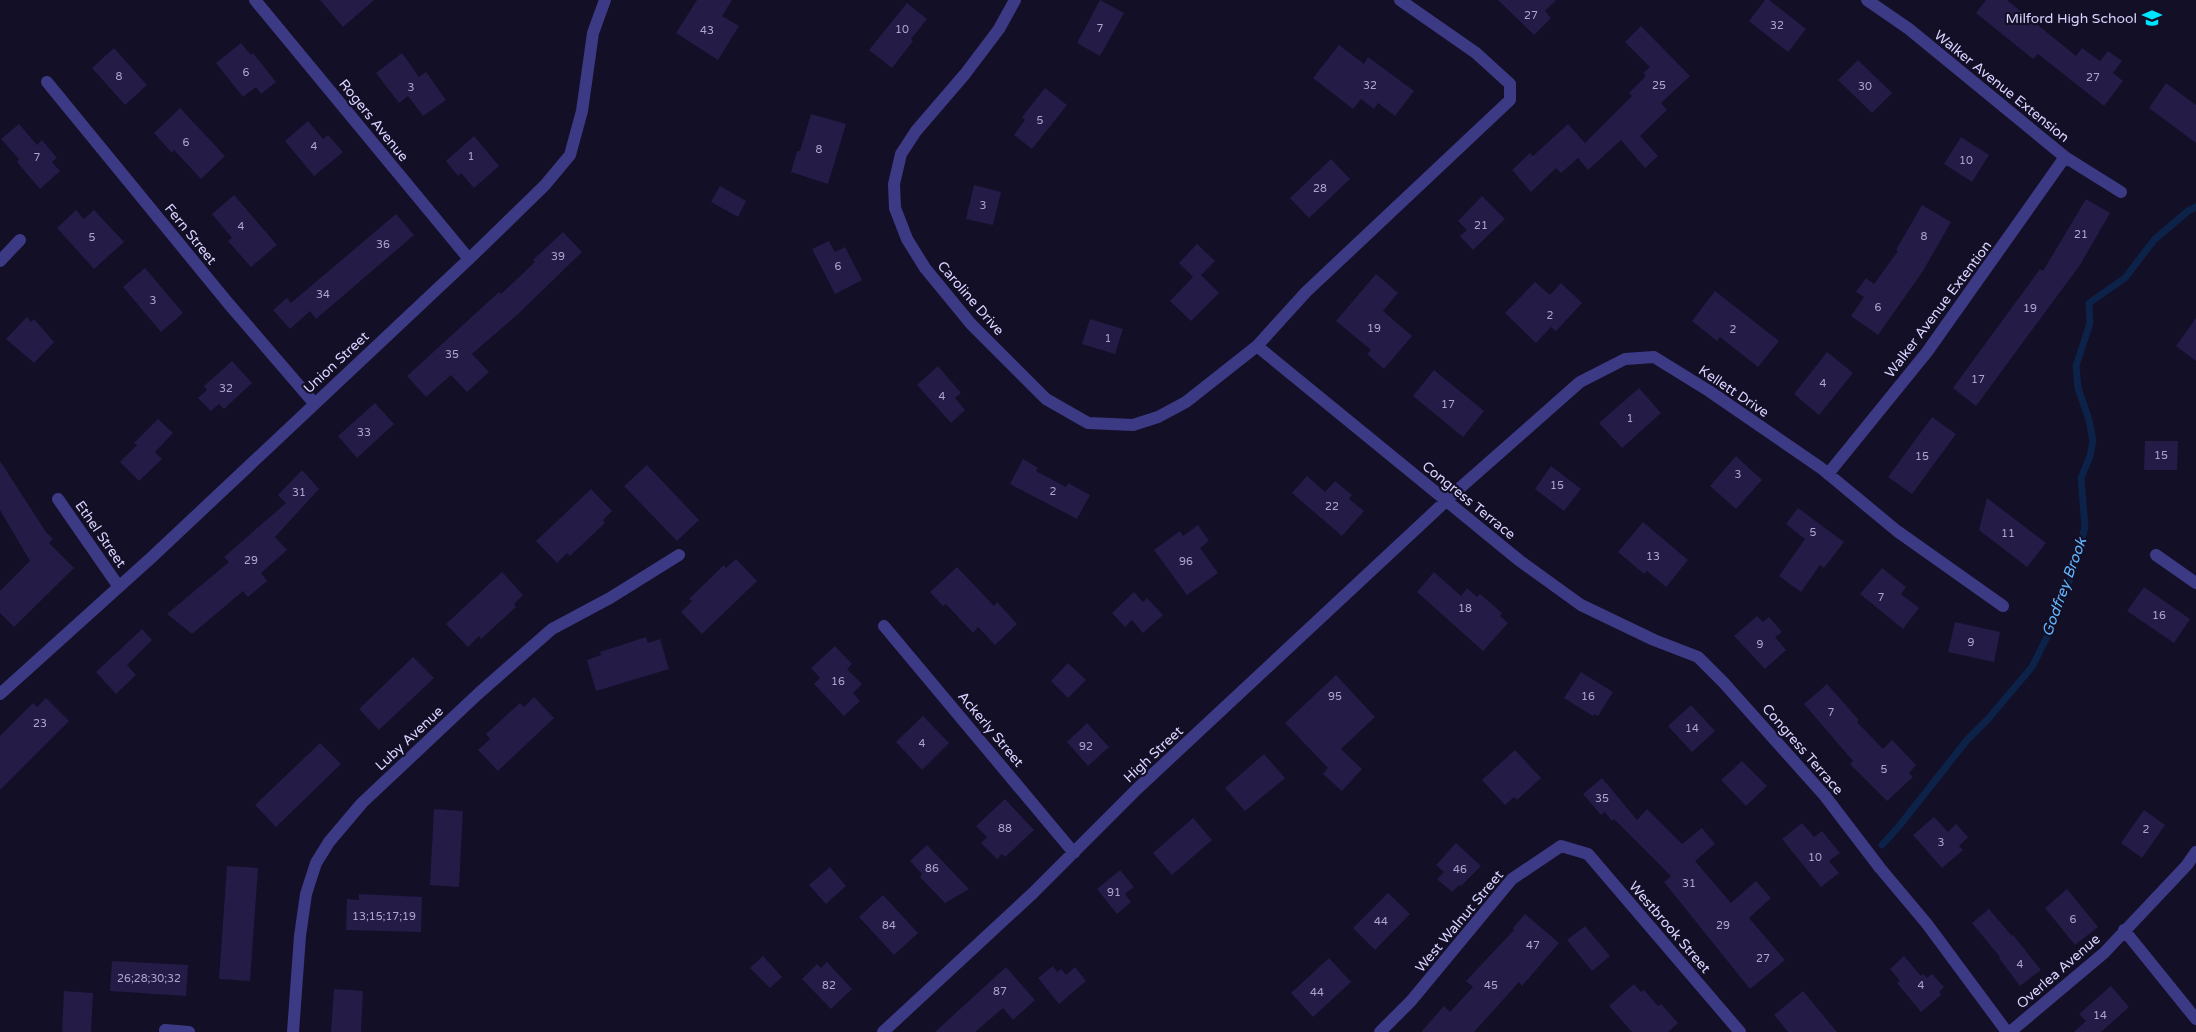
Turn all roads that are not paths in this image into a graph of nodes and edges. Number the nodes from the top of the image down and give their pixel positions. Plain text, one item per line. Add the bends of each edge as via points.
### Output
1 (255, 0) edge
2 (605, 0) edge
3 (1015, 0) edge
4 (1400, 0) edge
5 (1867, 0) edge
6 (47, 82) dead end
7 (2065, 157) junction
8 (2121, 192) dead end
9 (20, 240) dead end
10 (469, 259) junction
11 (0, 261) edge
12 (1257, 346) junction
13 (314, 403) junction
14 (1828, 474) junction
15 (58, 499) dead end
16 (1447, 500) junction
17 (679, 554) dead end
18 (2156, 555) dead end
19 (2196, 582) edge
20 (119, 587) junction
21 (2003, 606) dead end
22 (884, 626) dead end
23 (0, 694) edge
24 (1572, 849) joint
25 (2196, 852) edge
26 (1074, 853) junction
27 (2124, 930) junction
28 (2196, 1019) edge
29 (164, 1030) dead end
30 (189, 1032) edge
31 (293, 1032) edge
32 (883, 1032) edge
33 (1380, 1032) edge
34 (1740, 1032) edge
35 (2009, 1032) edge

1 - 10 street, Rogers Avenue
2 - 10 street, Union Street via 593,32 582,111 570,155 545,185
3 - 12 street, Caroline Drive via 999,29 901,154 894,184 895,208 907,239 925,268 971,324 1046,399 1088,423 1133,425 1158,417 1186,402
4 - 12 street via 1483,59 1510,84 1510,100 1313,285
5 - 7 street, Walker Avenue Extension via 1909,29
6 - 13 street, Fern Street
7 - 8 street, Walker Avenue Extension
7 - 14 street, Walker Avenue Extention via 1927,352
9 - 11 street
10 - 13 street, Union Street
12 - 16 street, Congress Terrace
13 - 20 street, Union Street
14 - 16 street, Kellett Drive via 1654,357 1631,359 1607,367 1580,382
14 - 21 street, Kellett Drive via 1897,531
15 - 20 street, Ethel Street
16 - 26 street, High Street via 1137,789
16 - 35 street, Congress Terrace via 1520,561 1581,605 1698,658 1825,796
17 - 31 street, Luby Avenue via 610,598 552,629 362,803 329,842 316,863 306,894
18 - 19 street
20 - 23 street, Union Street
22 - 26 street, Ackerly Street
24 - 33 street, West Walnut Street via 1560,846 1512,879 1411,1001
24 - 34 street, Westbrook Street via 1588,854
25 - 27 street, Overlea Avenue
26 - 32 street, High Street
27 - 28 street
27 - 35 street, Overlea Avenue via 2104,952
29 - 30 street

